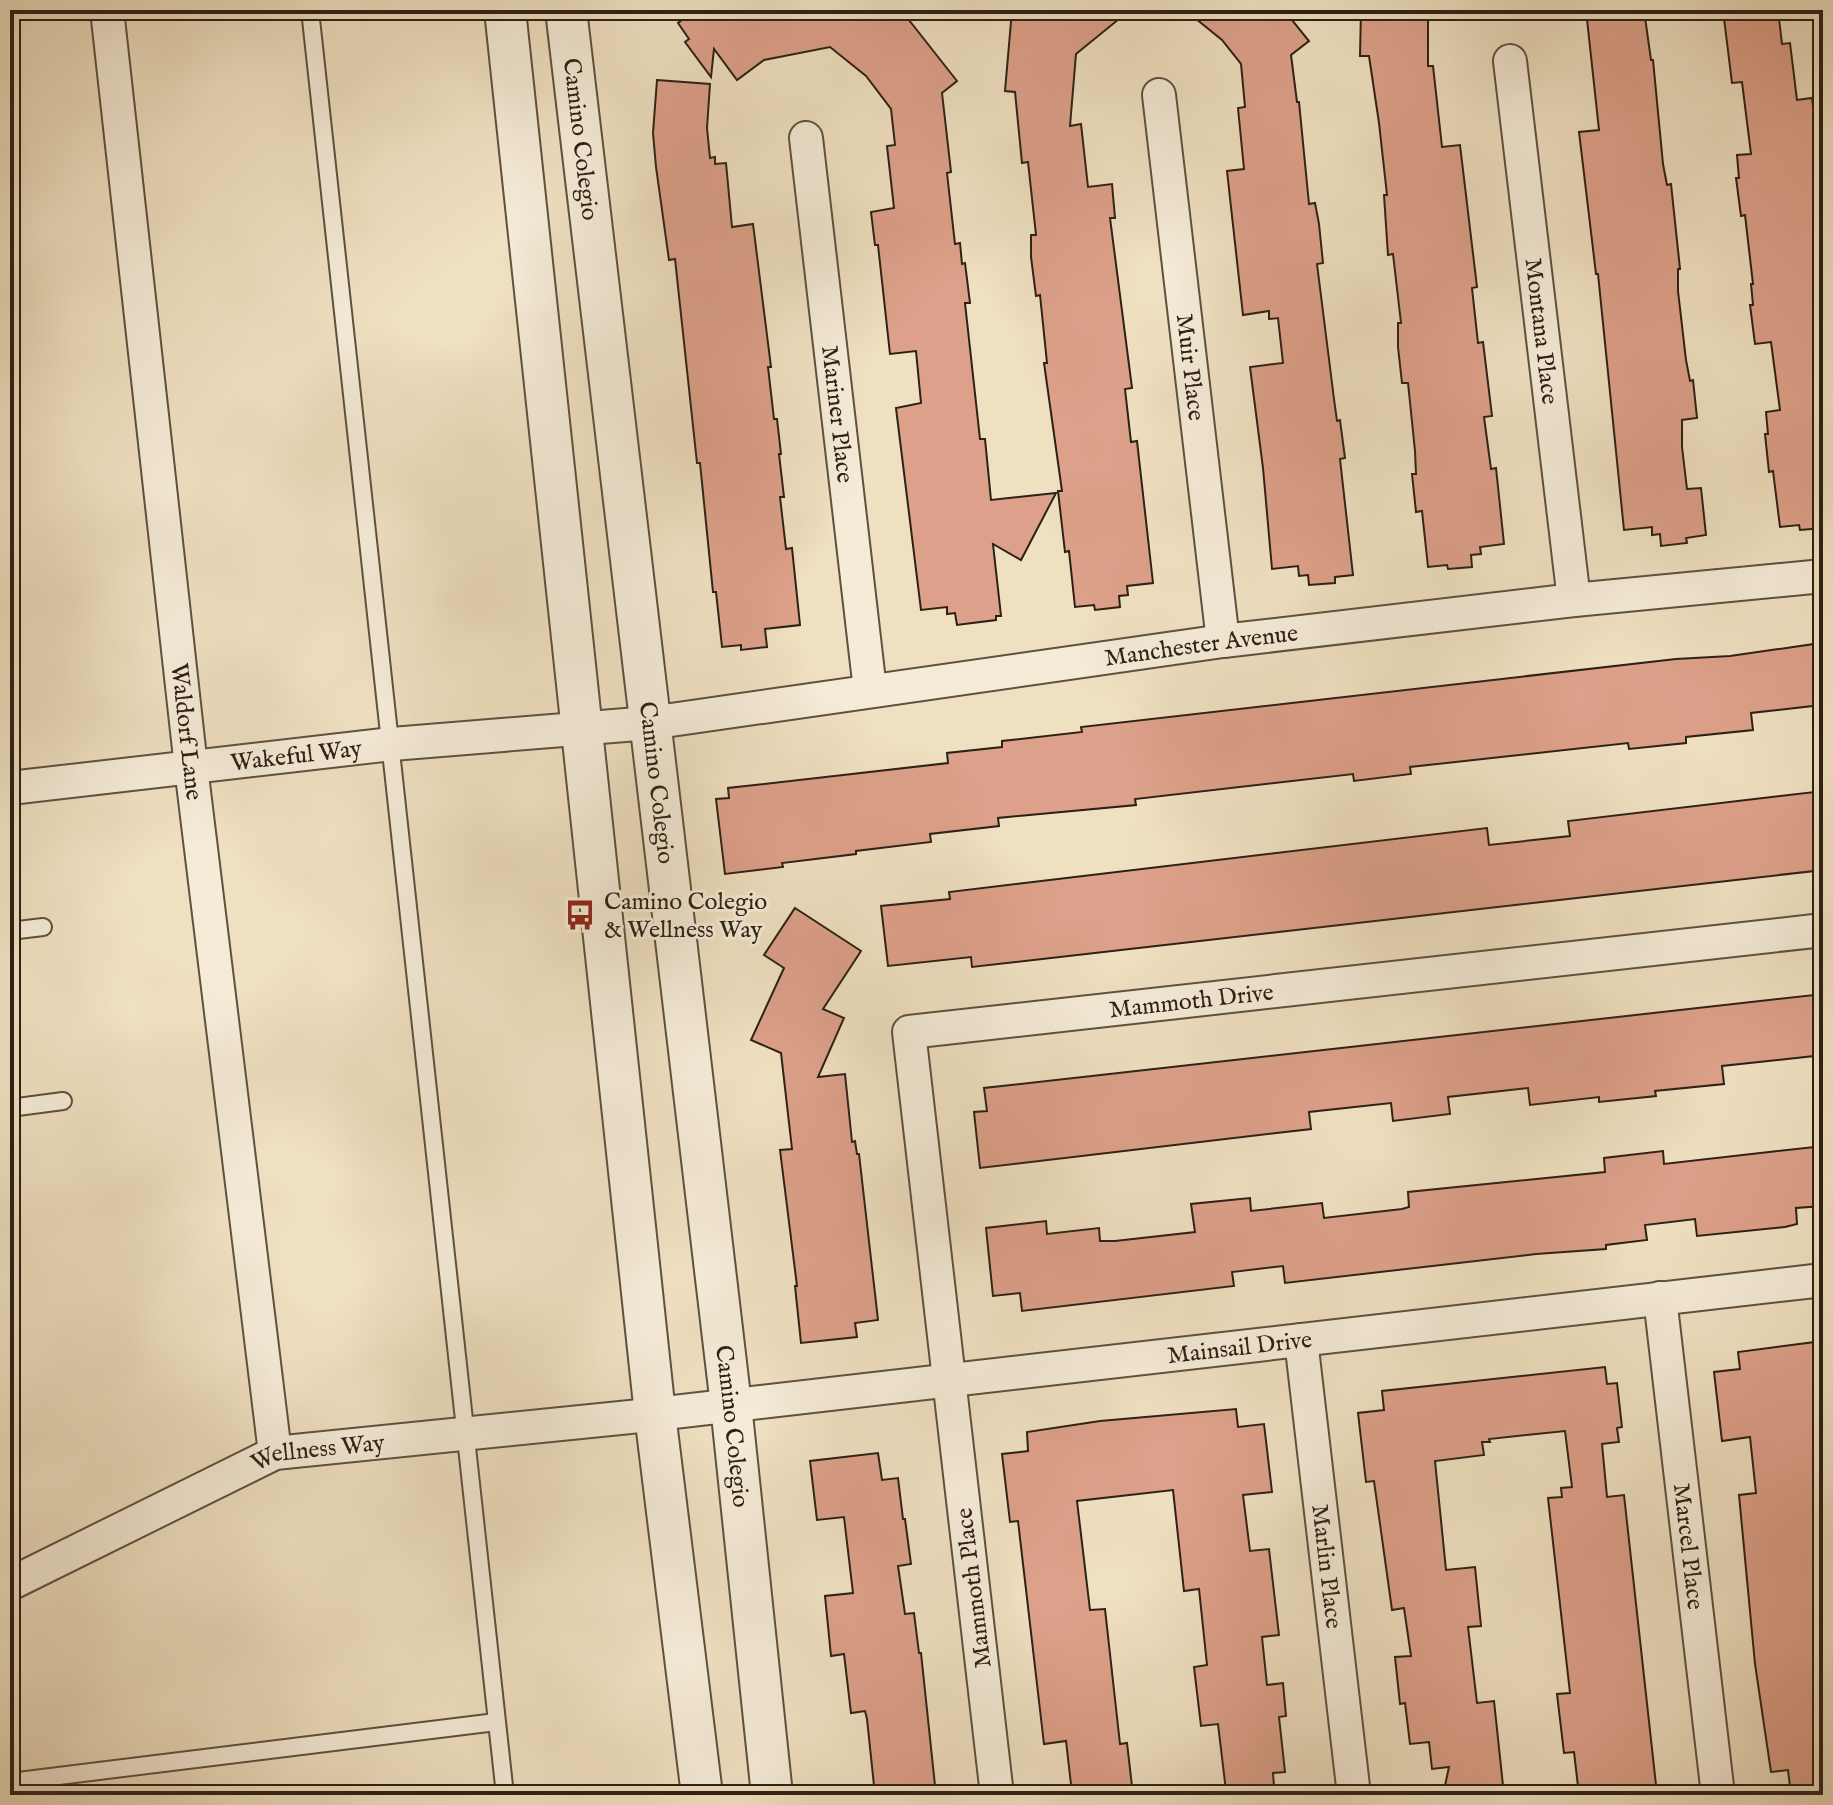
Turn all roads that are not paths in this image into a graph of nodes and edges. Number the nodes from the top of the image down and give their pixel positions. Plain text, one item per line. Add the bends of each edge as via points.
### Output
1 (107, 10) edge
2 (310, 10) edge
3 (505, 10) edge
4 (566, 10) edge
5 (1510, 61) dead end
6 (1159, 95) dead end
7 (806, 138) dead end
8 (1823, 576) edge
9 (1574, 600) junction
10 (1223, 641) junction
11 (870, 690) junction
12 (650, 723) junction
13 (581, 728) junction
14 (392, 744) junction
15 (191, 767) junction
16 (10, 788) edge
17 (43, 927) dead end
18 (1823, 930) edge
19 (10, 931) edge
20 (63, 1101) dead end
21 (10, 1108) edge
22 (1823, 1280) edge
23 (1660, 1298) junction
24 (1301, 1340) junction
25 (949, 1380) junction
26 (731, 1405) junction
27 (655, 1414) junction
28 (467, 1434) junction
29 (275, 1453) junction
30 (10, 1584) edge
31 (496, 1722) junction
32 (10, 1782) edge
33 (505, 1795) edge
34 (702, 1795) edge
35 (772, 1795) edge
36 (997, 1795) edge
37 (1354, 1795) edge
38 (1718, 1795) edge

1 - 15 street, Waldorf Lane
2 - 14 lane
3 - 13 street
4 - 12 street, Camino Colegio
5 - 9 street, Montana Place
6 - 10 street, Muir Place
7 - 11 street, Mariner Place
8 - 9 street, Manchester Avenue
9 - 10 street, Manchester Avenue
10 - 11 street, Manchester Avenue
11 - 12 street, Manchester Avenue
12 - 13 street, Manchester Avenue
12 - 26 street, Camino Colegio
13 - 14 street, Wakeful Way
13 - 27 street
14 - 15 street, Wakeful Way
14 - 28 lane
15 - 16 street, Wakeful Way
15 - 29 street, Waldorf Lane
17 - 19 lane
18 - 25 street, Mammoth Drive via 909,1032
20 - 21 lane
22 - 23 street, Mainsail Drive
23 - 24 street, Mainsail Drive
23 - 38 street, Marcel Place
24 - 25 street, Mainsail Drive
24 - 37 street, Marlin Place
25 - 26 street, Mainsail Drive
25 - 36 street, Mammoth Place
26 - 27 street, Mainsail Drive
26 - 35 street, Camino Colegio
27 - 28 street, Wellness Way
27 - 34 street
28 - 29 street, Wellness Way
28 - 31 lane
29 - 30 street, Wellness Way
31 - 32 lane
31 - 33 lane

